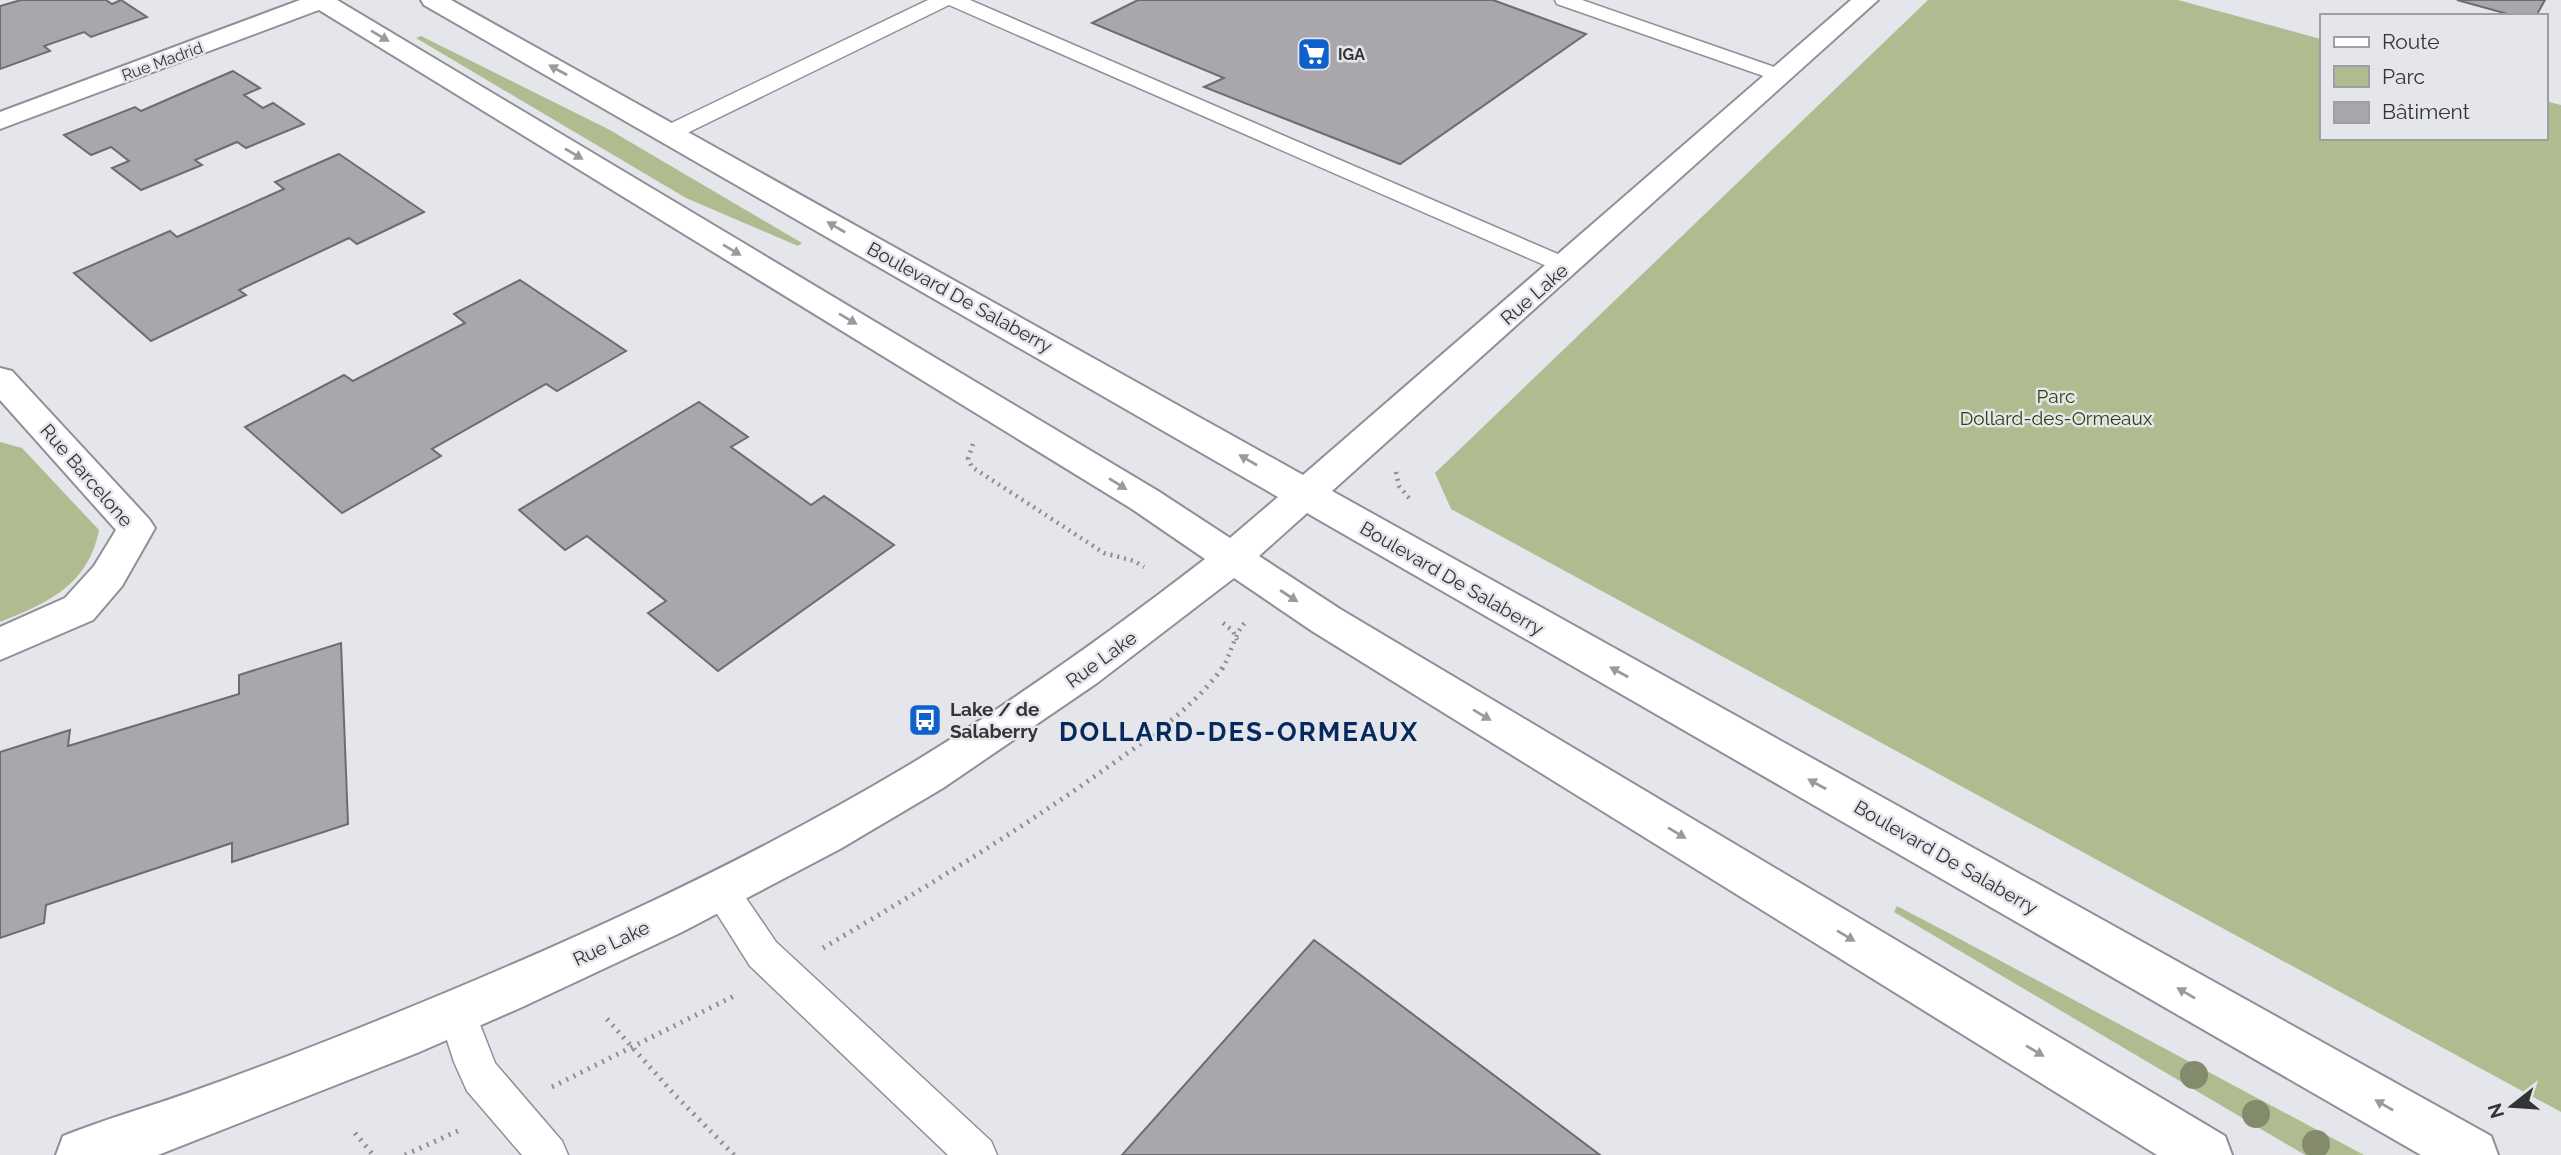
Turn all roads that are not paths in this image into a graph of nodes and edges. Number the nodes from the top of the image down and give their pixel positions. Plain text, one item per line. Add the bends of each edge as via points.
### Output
1 (321, 0) edge
2 (433, 0) edge
3 (943, 0) edge
4 (954, 0) edge
5 (1564, 0) edge
6 (1866, 0) edge
7 (1779, 75) junction
8 (0, 121) edge
9 (669, 133) junction
10 (1566, 265) junction
11 (0, 379) edge
12 (14, 416) edge
13 (1307, 495) junction
14 (1231, 559) junction
15 (0, 644) edge
16 (720, 890) junction
17 (457, 1012) junction
18 (170, 1140) edge
19 (82, 1155) edge
20 (548, 1155) edge
21 (977, 1155) edge
22 (2206, 1155) edge
23 (2472, 1155) edge

1 - 8 street, Rue Madrid
1 -> 14 street via 1102,474
9 -> 2 street, Boulevard De Salaberry
3 - 9 lane
4 - 10 lane
5 - 7 lane
6 - 7 street, Rue Lake
7 - 10 street, Rue Lake
13 -> 9 street, Boulevard De Salaberry
10 - 13 street, Rue Lake
11 - 12 street, Rue Barcelone
12 - 15 street, Rue Barcelone via 136,527 108,576 79,609
13 - 14 street, Rue Lake
23 -> 13 street, Boulevard De Salaberry
14 - 16 street, Rue Lake via 1106,656 1005,726 867,810
14 -> 22 street
16 - 17 street, Rue Lake
16 - 21 lane via 772,962
17 - 18 street, Rue Lake via 345,1058
17 - 20 lane via 481,1077
18 - 19 street, Rue Lake

